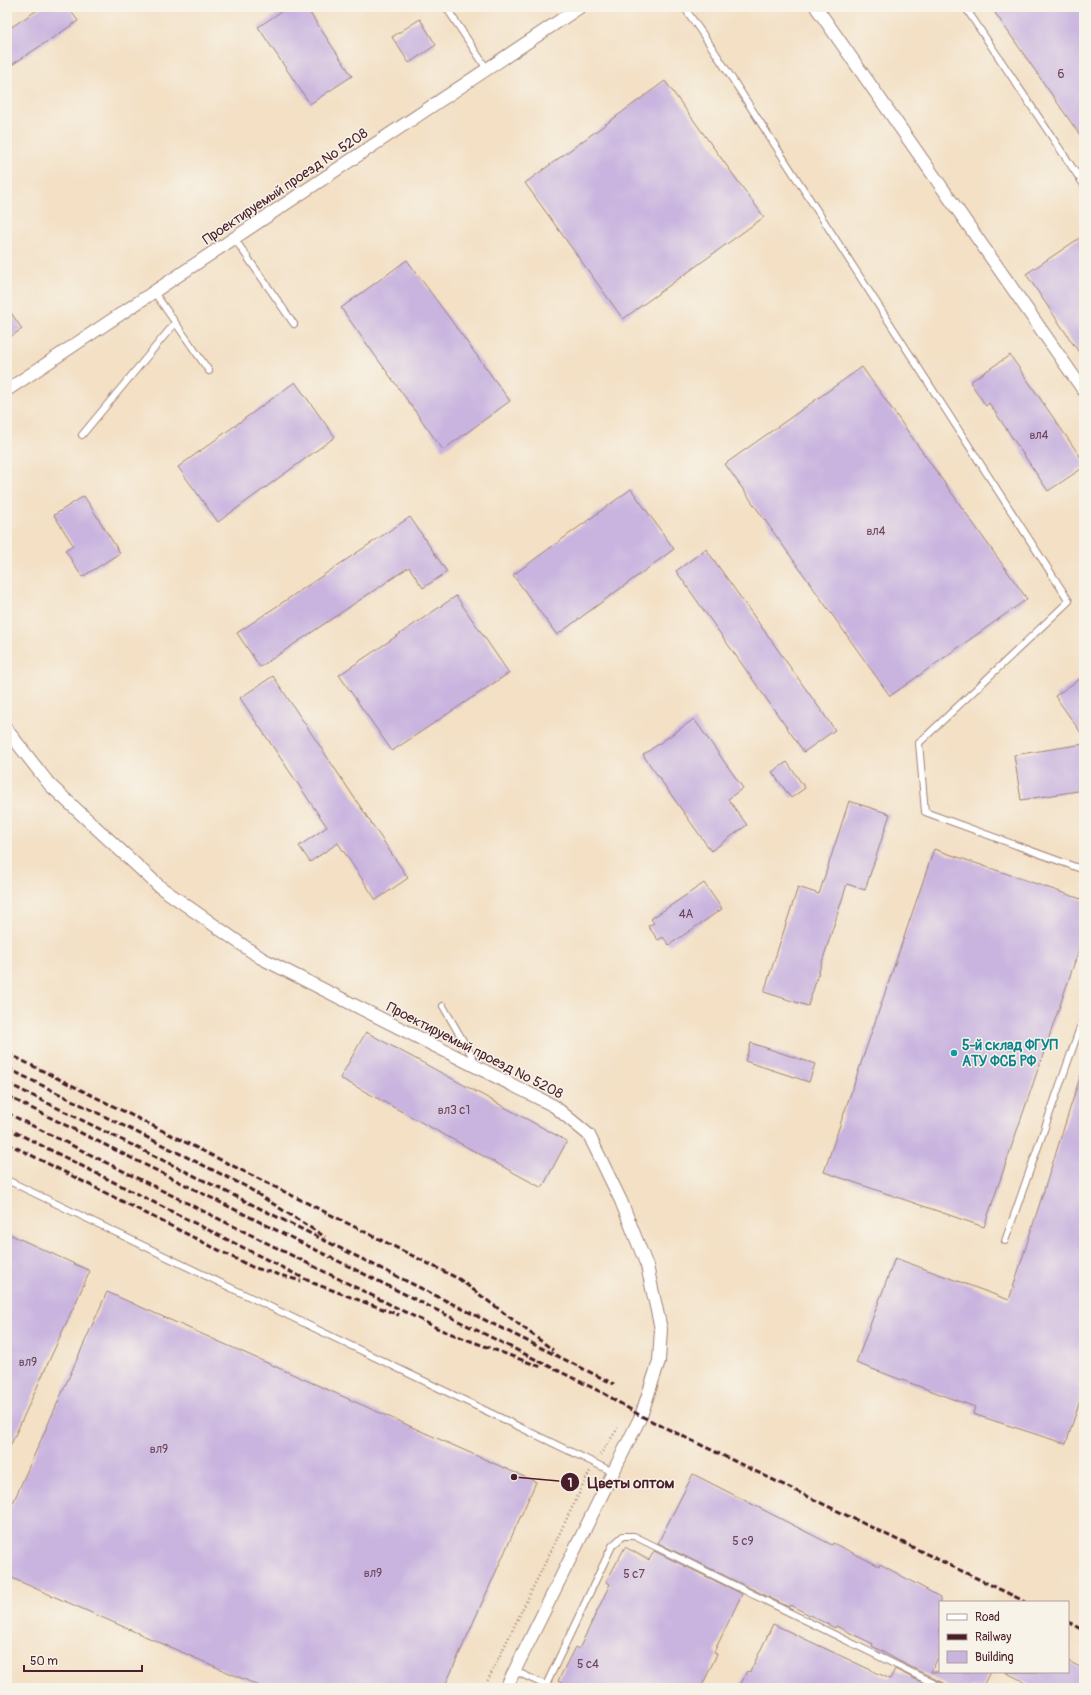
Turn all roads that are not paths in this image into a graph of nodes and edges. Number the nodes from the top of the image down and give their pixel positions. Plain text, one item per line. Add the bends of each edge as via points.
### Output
1 (446, 7) edge
2 (580, 7) edge
3 (684, 7) edge
4 (816, 7) edge
5 (965, 7) edge
6 (487, 69) junction
7 (1084, 185) edge
8 (234, 238) junction
9 (154, 292) junction
10 (176, 323) junction
11 (294, 324) dead end
12 (209, 371) dead end
13 (7, 390) edge
14 (1084, 391) edge
15 (82, 435) dead end
16 (7, 730) edge
17 (1084, 870) edge
18 (443, 1006) dead end
19 (1084, 1016) edge
20 (479, 1068) junction
21 (7, 1180) edge
22 (1005, 1241) dead end
23 (613, 1472) junction
24 (515, 1671) junction
25 (549, 1687) edge
26 (506, 1688) edge
27 (942, 1688) edge

1 - 6 lane
2 - 6 street, Проектируемый проезд № 5208
3 - 17 lane via 1069,601 919,743 925,812
4 - 14 street
5 - 7 lane
6 - 8 street, Проектируемый проезд № 5208
8 - 9 street, Проектируемый проезд № 5208
8 - 11 lane
9 - 10 lane
9 - 13 street, Проектируемый проезд № 5208
10 - 12 lane
10 - 15 lane
16 - 20 street, Проектируемый проезд № 5208 via 50,786 160,887 261,958
18 - 20 lane
19 - 22 lane
20 - 23 street, Проектируемый проезд № 5208 via 554,1106 589,1135 621,1201 647,1266 661,1329 658,1361 640,1416
21 - 23 lane
23 - 24 street, Проектируемый проезд № 5208
24 - 25 lane
24 - 26 street, Проектируемый проезд № 5208
25 - 27 lane via 612,1546 623,1536 634,1536

